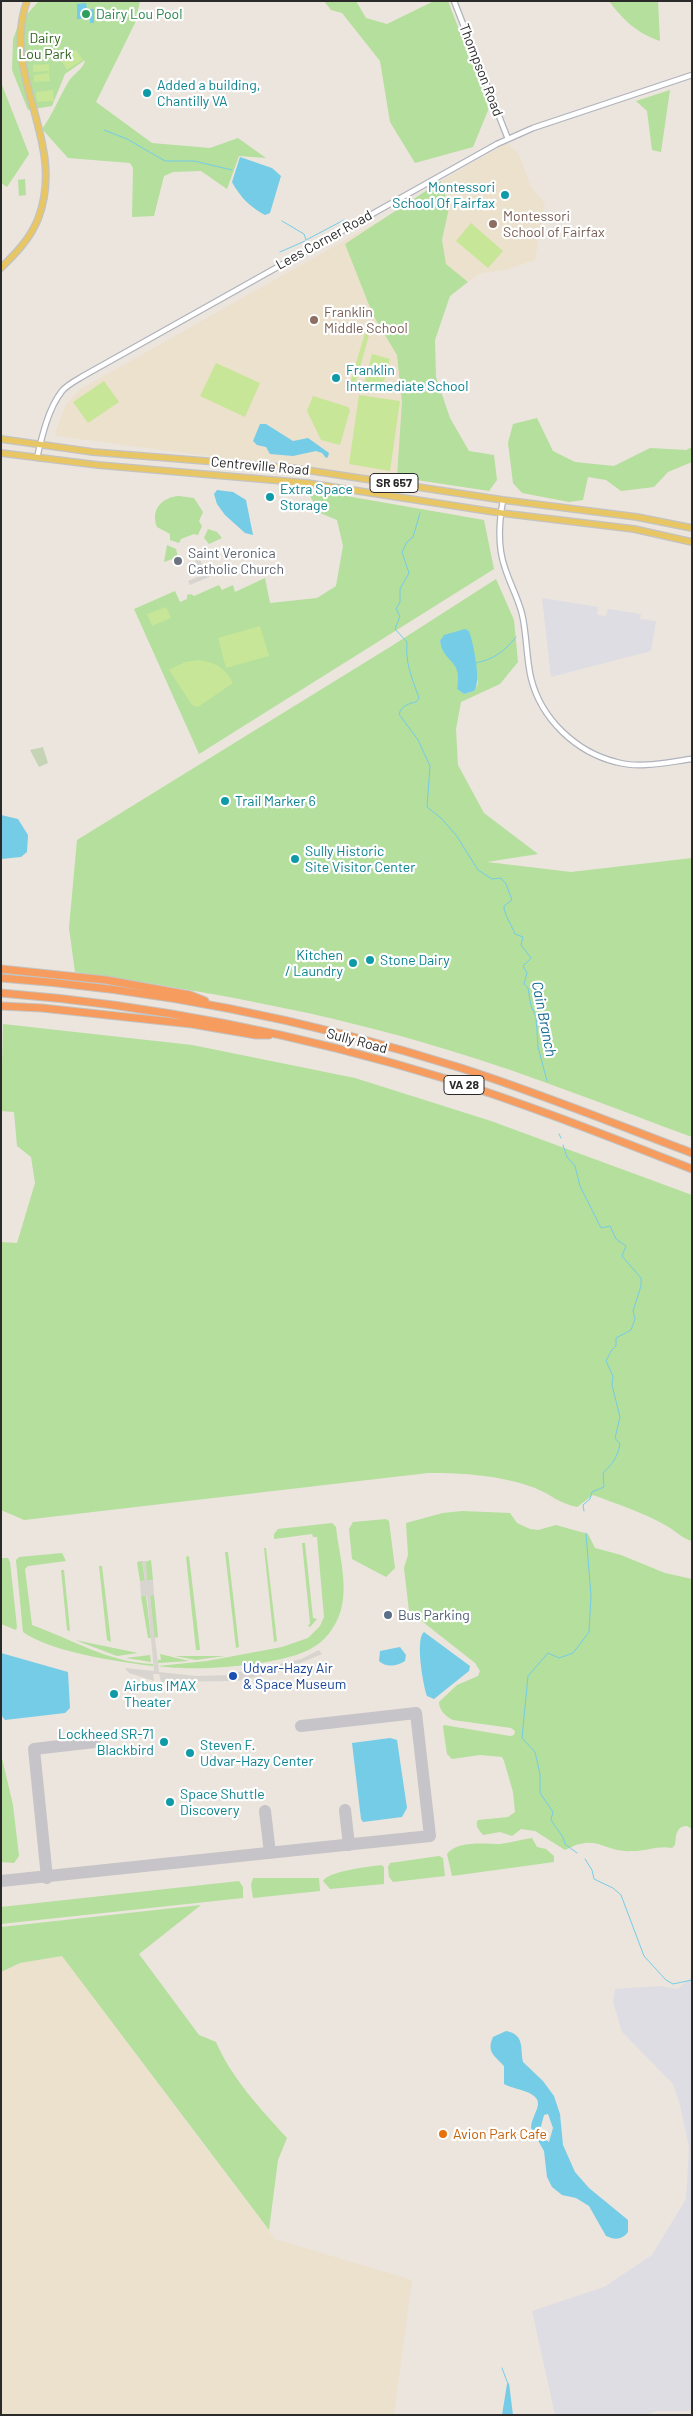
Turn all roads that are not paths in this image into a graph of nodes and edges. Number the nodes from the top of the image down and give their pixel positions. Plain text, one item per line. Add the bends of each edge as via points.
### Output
1 (28, 1) edge
2 (454, 1) edge
3 (16, 16) dead end
4 (692, 75) edge
5 (508, 139) junction
6 (34, 144) dead end
7 (1, 268) edge
8 (1, 439) edge
9 (40, 445) junction
10 (1, 453) edge
11 (36, 458) junction
12 (503, 500) junction
13 (501, 513) junction
14 (692, 528) edge
15 (692, 542) edge
16 (692, 759) edge
17 (1, 968) edge
18 (1, 978) edge
19 (1, 993) edge
20 (1, 1004) edge
21 (226, 1008) junction
22 (284, 1035) junction
23 (692, 1153) edge
24 (692, 1169) edge

1 - 3 main road
2 - 5 street, Thompson Road
4 - 5 street, Lees Corner Road
5 - 9 street, Lees Corner Road via 73,382 62,390 55,403
6 - 7 main road via 43,185 40,213 28,239
8 - 9 main road, Centreville Road / SR 657
9 - 11 street, Lees Corner Road
9 - 12 main road, Centreville Road / SR 657 via 293,468
10 - 11 main road, Centreville Road / SR 657
11 - 13 main road, Centreville Road / SR 657 via 278,479
12 - 13 street
12 - 14 main road, Centreville Road / SR 657 via 637,517
13 - 15 main road, Centreville Road / SR 657 via 634,529
13 - 16 street via 502,560 520,609 534,689 550,716 564,734 585,750 617,763 647,764
17 - 21 highway via 121,982 190,996
18 - 21 highway, Sully Road / VA 28 via 107,989
19 - 22 highway, Sully Road / VA 28 via 141,1009
20 - 22 highway via 192,1024 256,1035
21 - 23 highway, Sully Road / VA 28 via 344,1035 445,1063
22 - 24 highway, Sully Road / VA 28 via 379,1059 480,1090

